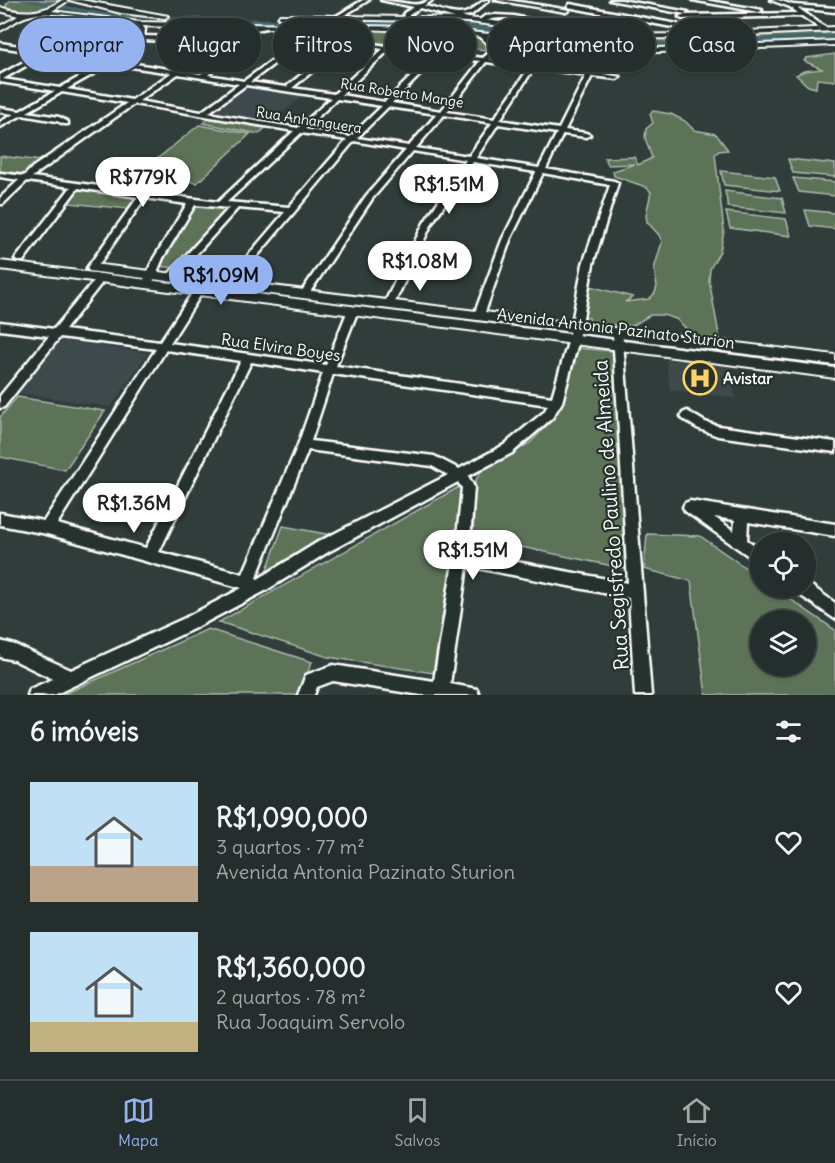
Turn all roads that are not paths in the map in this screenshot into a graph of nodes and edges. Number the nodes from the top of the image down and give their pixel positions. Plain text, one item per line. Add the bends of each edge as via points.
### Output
1 (72, 0) edge
2 (87, 0) edge
3 (367, 0) edge
4 (382, 0) edge
5 (431, 0) edge
6 (487, 0) edge
7 (497, 0) edge
8 (577, 0) edge
9 (612, 0) edge
10 (694, 0) edge
11 (773, 0) edge
12 (65, 1) edge
13 (531, 2) edge
14 (1, 4) edge
15 (95, 6) junction
16 (420, 6) junction
17 (792, 6) junction
18 (568, 8) junction
19 (835, 10) edge
20 (28, 13) junction
21 (783, 14) junction
22 (803, 14) junction
23 (457, 15) junction
24 (684, 15) junction
25 (234, 17) dead end
26 (267, 17) dead end
27 (278, 17) junction
28 (338, 17) junction
29 (94, 18) edge
30 (385, 18) edge
31 (406, 18) edge
32 (464, 18) edge
33 (512, 18) edge
34 (558, 18) edge
35 (682, 18) edge
36 (0, 19) edge
37 (476, 21) edge
38 (481, 21) junction
39 (145, 24) edge
40 (488, 24) edge
41 (667, 24) edge
42 (269, 26) junction
43 (261, 28) edge
44 (385, 28) edge
45 (0, 29) edge
46 (824, 29) junction
47 (835, 29) edge
48 (756, 33) edge
49 (476, 34) edge
50 (488, 34) edge
51 (481, 35) junction
52 (488, 40) edge
53 (835, 43) edge
54 (0, 45) edge
55 (18, 47) edge
56 (385, 51) edge
57 (655, 51) edge
58 (488, 56) edge
59 (476, 58) edge
60 (485, 59) junction
61 (488, 59) edge
62 (273, 62) edge
63 (18, 68) edge
64 (93, 72) edge
65 (177, 72) joint
66 (207, 72) edge
67 (308, 72) edge
68 (421, 72) edge
69 (529, 72) edge
70 (576, 72) edge
71 (590, 74) junction
72 (203, 76) junction
73 (617, 77) dead end
74 (0, 79) edge
75 (246, 82) junction
76 (288, 88) junction
77 (61, 91) junction
78 (336, 96) junction
79 (131, 103) junction
80 (390, 104) junction
81 (0, 110) edge
82 (443, 112) junction
83 (20, 113) junction
84 (202, 114) junction
85 (498, 120) junction
86 (66, 123) dead end
87 (0, 124) edge
88 (562, 130) junction
89 (297, 131) junction
90 (586, 135) dead end
91 (352, 140) junction
92 (409, 149) junction
93 (472, 160) junction
94 (541, 171) junction
95 (0, 175) edge
96 (26, 177) junction
97 (77, 185) junction
98 (143, 195) junction
99 (0, 202) edge
100 (192, 202) junction
101 (220, 204) junction
102 (236, 205) junction
103 (290, 210) junction
104 (0, 256) edge
105 (20, 259) junction
106 (0, 265) edge
107 (96, 273) junction
108 (171, 277) junction
109 (147, 279) junction
110 (230, 284) junction
111 (198, 291) junction
112 (305, 293) junction
113 (389, 304) junction
114 (353, 310) junction
115 (479, 315) junction
116 (0, 326) edge
117 (575, 333) junction
118 (56, 334) junction
119 (619, 338) junction
120 (165, 346) junction
121 (248, 359) junction
122 (835, 360) edge
123 (329, 371) junction
124 (835, 373) edge
125 (2, 398) edge
126 (556, 402) junction
127 (687, 416) dead end
128 (304, 445) junction
129 (835, 447) edge
130 (460, 475) junction
131 (747, 515) junction
132 (0, 519) edge
133 (47, 528) junction
134 (835, 530) edge
135 (740, 543) junction
136 (750, 550) edge
137 (150, 555) junction
138 (461, 558) junction
139 (253, 584) junction
140 (636, 592) junction
141 (816, 598) edge
142 (835, 612) edge
143 (0, 649) edge
144 (72, 679) junction
145 (440, 693) edge
146 (36, 695) edge
147 (306, 695) edge
148 (471, 695) edge
149 (643, 695) edge

1 - 15 main road
2 - 15 main road
3 - 28 street
4 - 16 street
5 - 16 street
6 - 23 street via 469,14
7 - 13 street
8 - 18 street
9 - 24 street
10 - 21 street
10 - 24 street
11 - 17 street
12 - 20 main road via 44,11
13 - 18 street
14 - 20 main road via 9,13
15 - 25 main road via 151,15
16 - 23 street
16 - 31 street via 408,12
17 - 19 street
17 - 22 street
18 - 34 street
18 - 41 street
20 - 29 main road
20 - 36 main road
20 - 45 main road
21 - 22 street
21 - 24 street
22 - 46 street
23 - 32 street
24 - 35 street
26 - 27 main road
27 - 28 main road
27 - 42 main road via 306,22
28 - 30 main road
33 - 38 street via 486,16
37 - 38 main road
38 - 40 main road
39 - 42 main road
42 - 43 street
42 - 44 main road
46 - 47 main road
46 - 48 main road
49 - 51 main road
50 - 51 main road
51 - 52 street
53 - 57 main road
54 - 55 street, Rua Roberto Mange
56 - 78 street
58 - 60 street
59 - 60 street
60 - 61 street
60 - 82 street
62 - 75 street
63 - 74 street
64 - 77 street
65 - 72 street, Rua Roberto Mange
65 - 79 street
66 - 72 street
67 - 76 street
68 - 80 street
69 - 85 street
70 - 71 street
71 - 73 street
71 - 88 street
72 - 75 street, Rua Roberto Mange
74 - 77 street, Rua Anhanguera
75 - 76 street, Rua Roberto Mange
75 - 84 street
76 - 78 street, Rua Roberto Mange
77 - 79 street, Rua Anhanguera
77 - 83 street
78 - 80 street, Rua Roberto Mange
78 - 89 street
79 - 84 street, Rua Anhanguera
79 - 96 street
80 - 82 street, Rua Roberto Mange
80 - 91 street
81 - 83 street
82 - 85 street, Rua Roberto Mange
82 - 92 street
83 - 86 street
83 - 87 street
84 - 89 street, Rua Anhanguera
85 - 88 street, Rua Roberto Mange
85 - 93 street
88 - 90 street, Rua Roberto Mange
88 - 94 street
89 - 91 street, Rua Anhanguera
89 - 101 street
91 - 92 street, Rua Anhanguera
91 - 103 street
92 - 93 street, Rua Anhanguera
92 - 112 street via 369,198
93 - 94 street, Rua Anhanguera
93 - 113 street via 428,223
94 - 115 street via 506,240
94 - 117 street, Rua Anhanguera via 614,183 588,264
95 - 96 street
96 - 97 street
96 - 99 street
97 - 98 street
97 - 105 street
98 - 100 street
98 - 107 street
100 - 101 street
100 - 109 street
101 - 102 street
102 - 103 street
102 - 108 street
103 - 110 street
104 - 105 main road, Avenida Antonia Pazinato Sturion
105 - 107 main road, Avenida Antonia Pazinato Sturion
106 - 107 main road, Avenida Antonia Pazinato Sturion
107 - 109 main road, Avenida Antonia Pazinato Sturion
107 - 118 street
108 - 109 main road, Avenida Antonia Pazinato Sturion
108 - 110 main road, Avenida Antonia Pazinato Sturion
109 - 111 main road, Avenida Antonia Pazinato Sturion
110 - 111 main road via 219,291
110 - 112 main road, Avenida Antonia Pazinato Sturion
111 - 114 main road, Avenida Antonia Pazinato Sturion
111 - 120 street
112 - 113 main road, Avenida Antonia Pazinato Sturion
113 - 115 main road, Avenida Antonia Pazinato Sturion
114 - 117 main road, Avenida Antonia Pazinato Sturion
114 - 123 street
115 - 117 main road, Avenida Antonia Pazinato Sturion
116 - 118 street, Rua Elvira Boyes
117 - 119 main road, Avenida Antonia Pazinato Sturion
117 - 126 street
118 - 120 street, Rua Elvira Boyes
118 - 125 street
119 - 122 main road, Avenida Antonia Pazinato Sturion
119 - 124 main road, Avenida Antonia Pazinato Sturion
119 - 140 street, Rua Segisfredo Paulino de Almeida
120 - 121 street, Rua Elvira Boyes
120 - 133 street
121 - 123 street, Rua Elvira Boyes
121 - 137 street
123 - 126 street, Rua Elvira Boyes
123 - 128 street
126 - 130 street via 548,415 508,449
127 - 129 street via 718,431
128 - 130 street via 434,461
128 - 139 street
130 - 138 street via 468,487
130 - 139 street
131 - 134 street
131 - 135 street via 742,519
131 - 135 street via 690,507
132 - 133 street
133 - 137 street
135 - 136 street
137 - 139 street
138 - 140 street
138 - 145 street
139 - 144 street via 190,623
140 - 149 street, Rua Segisfredo Paulino de Almeida
141 - 142 street
143 - 144 street
144 - 146 street
145 - 147 street via 333,673 312,681
145 - 148 street

